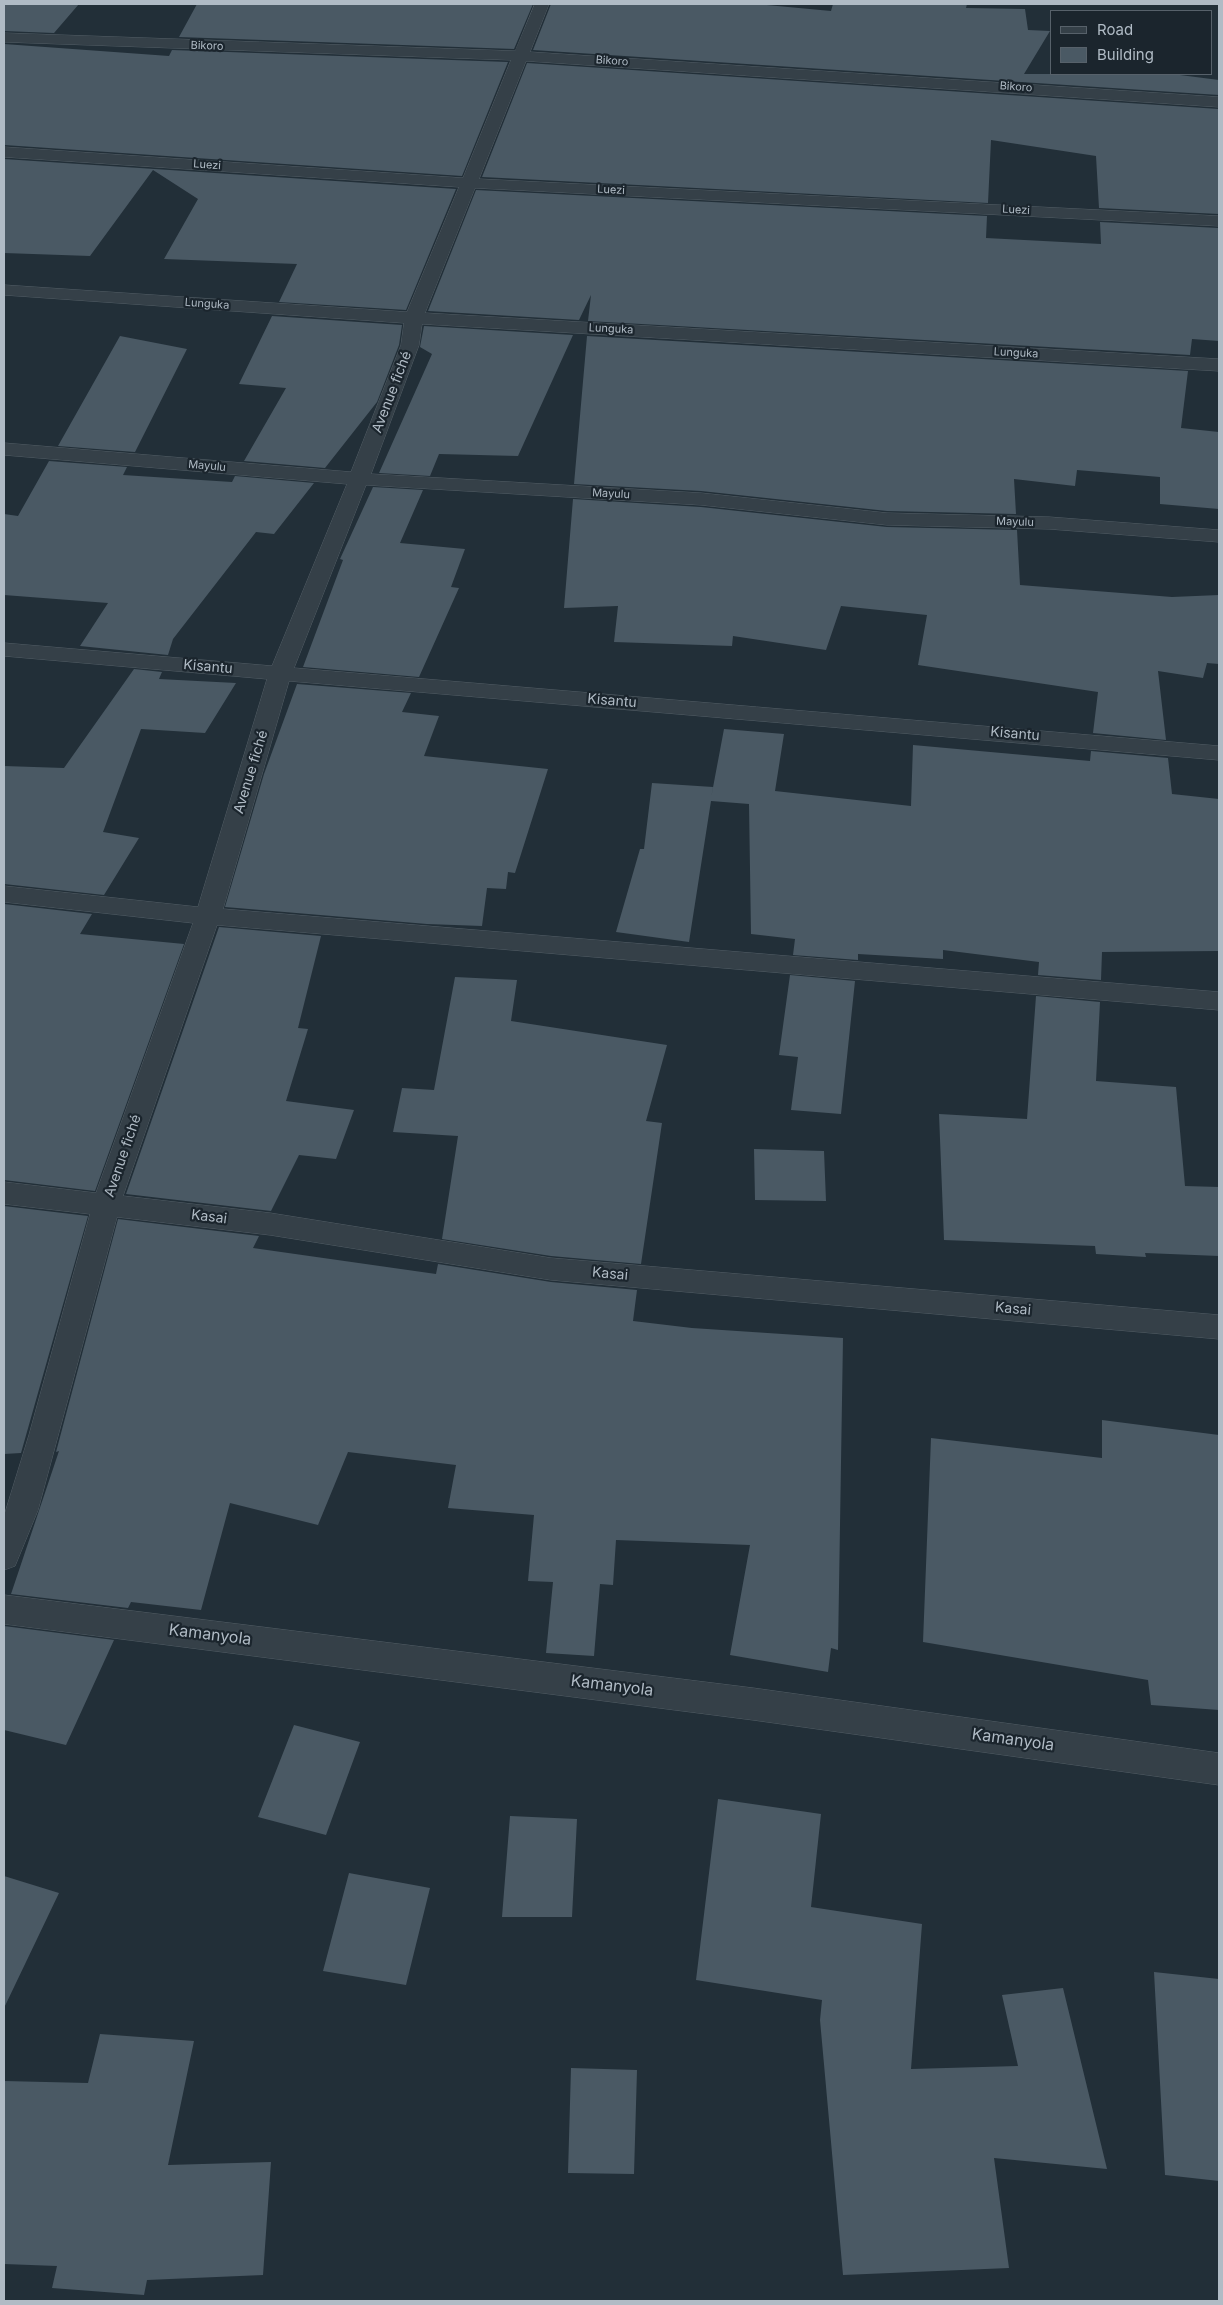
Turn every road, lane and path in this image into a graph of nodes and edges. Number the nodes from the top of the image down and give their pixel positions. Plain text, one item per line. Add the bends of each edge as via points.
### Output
1 (542, 4) edge
2 (4, 37) edge
3 (520, 56) junction
4 (1219, 102) edge
5 (4, 152) edge
6 (468, 183) junction
7 (1219, 221) edge
8 (4, 290) edge
9 (414, 318) junction
10 (1219, 366) edge
11 (4, 449) edge
12 (359, 479) junction
13 (1219, 536) edge
14 (4, 649) edge
15 (280, 674) junction
16 (1219, 753) edge
17 (4, 894) edge
18 (208, 916) junction
19 (1219, 1001) edge
20 (4, 1193) edge
21 (106, 1204) junction
22 (1219, 1328) edge
23 (4, 1556) edge
24 (4, 1609) edge
25 (1219, 1769) edge

1 - 3 street, Avenue fiché
2 - 3 street, Bikoro
3 - 4 street, Bikoro
3 - 6 street, Avenue fiché
5 - 6 street, Luezi
6 - 7 street, Luezi
6 - 9 street, Avenue fiché
8 - 9 street, Lunguka
9 - 10 street, Lunguka
9 - 12 street, Avenue fiché via 410,345
11 - 12 street, Mayulu
12 - 13 street, Mayulu via 701,500 887,519 1049,523
12 - 15 street, Avenue fiché
14 - 15 street, Kisantu
15 - 16 street, Kisantu via 896,723
15 - 18 street, Avenue fiché
17 - 18 street
18 - 19 street
18 - 21 street, Avenue fiché
20 - 21 street, Kasai
21 - 22 street, Kasai via 270,1224 551,1269
21 - 23 street, Avenue fiché via 44,1435 22,1510
24 - 25 street, Kamanyola via 753,1704

